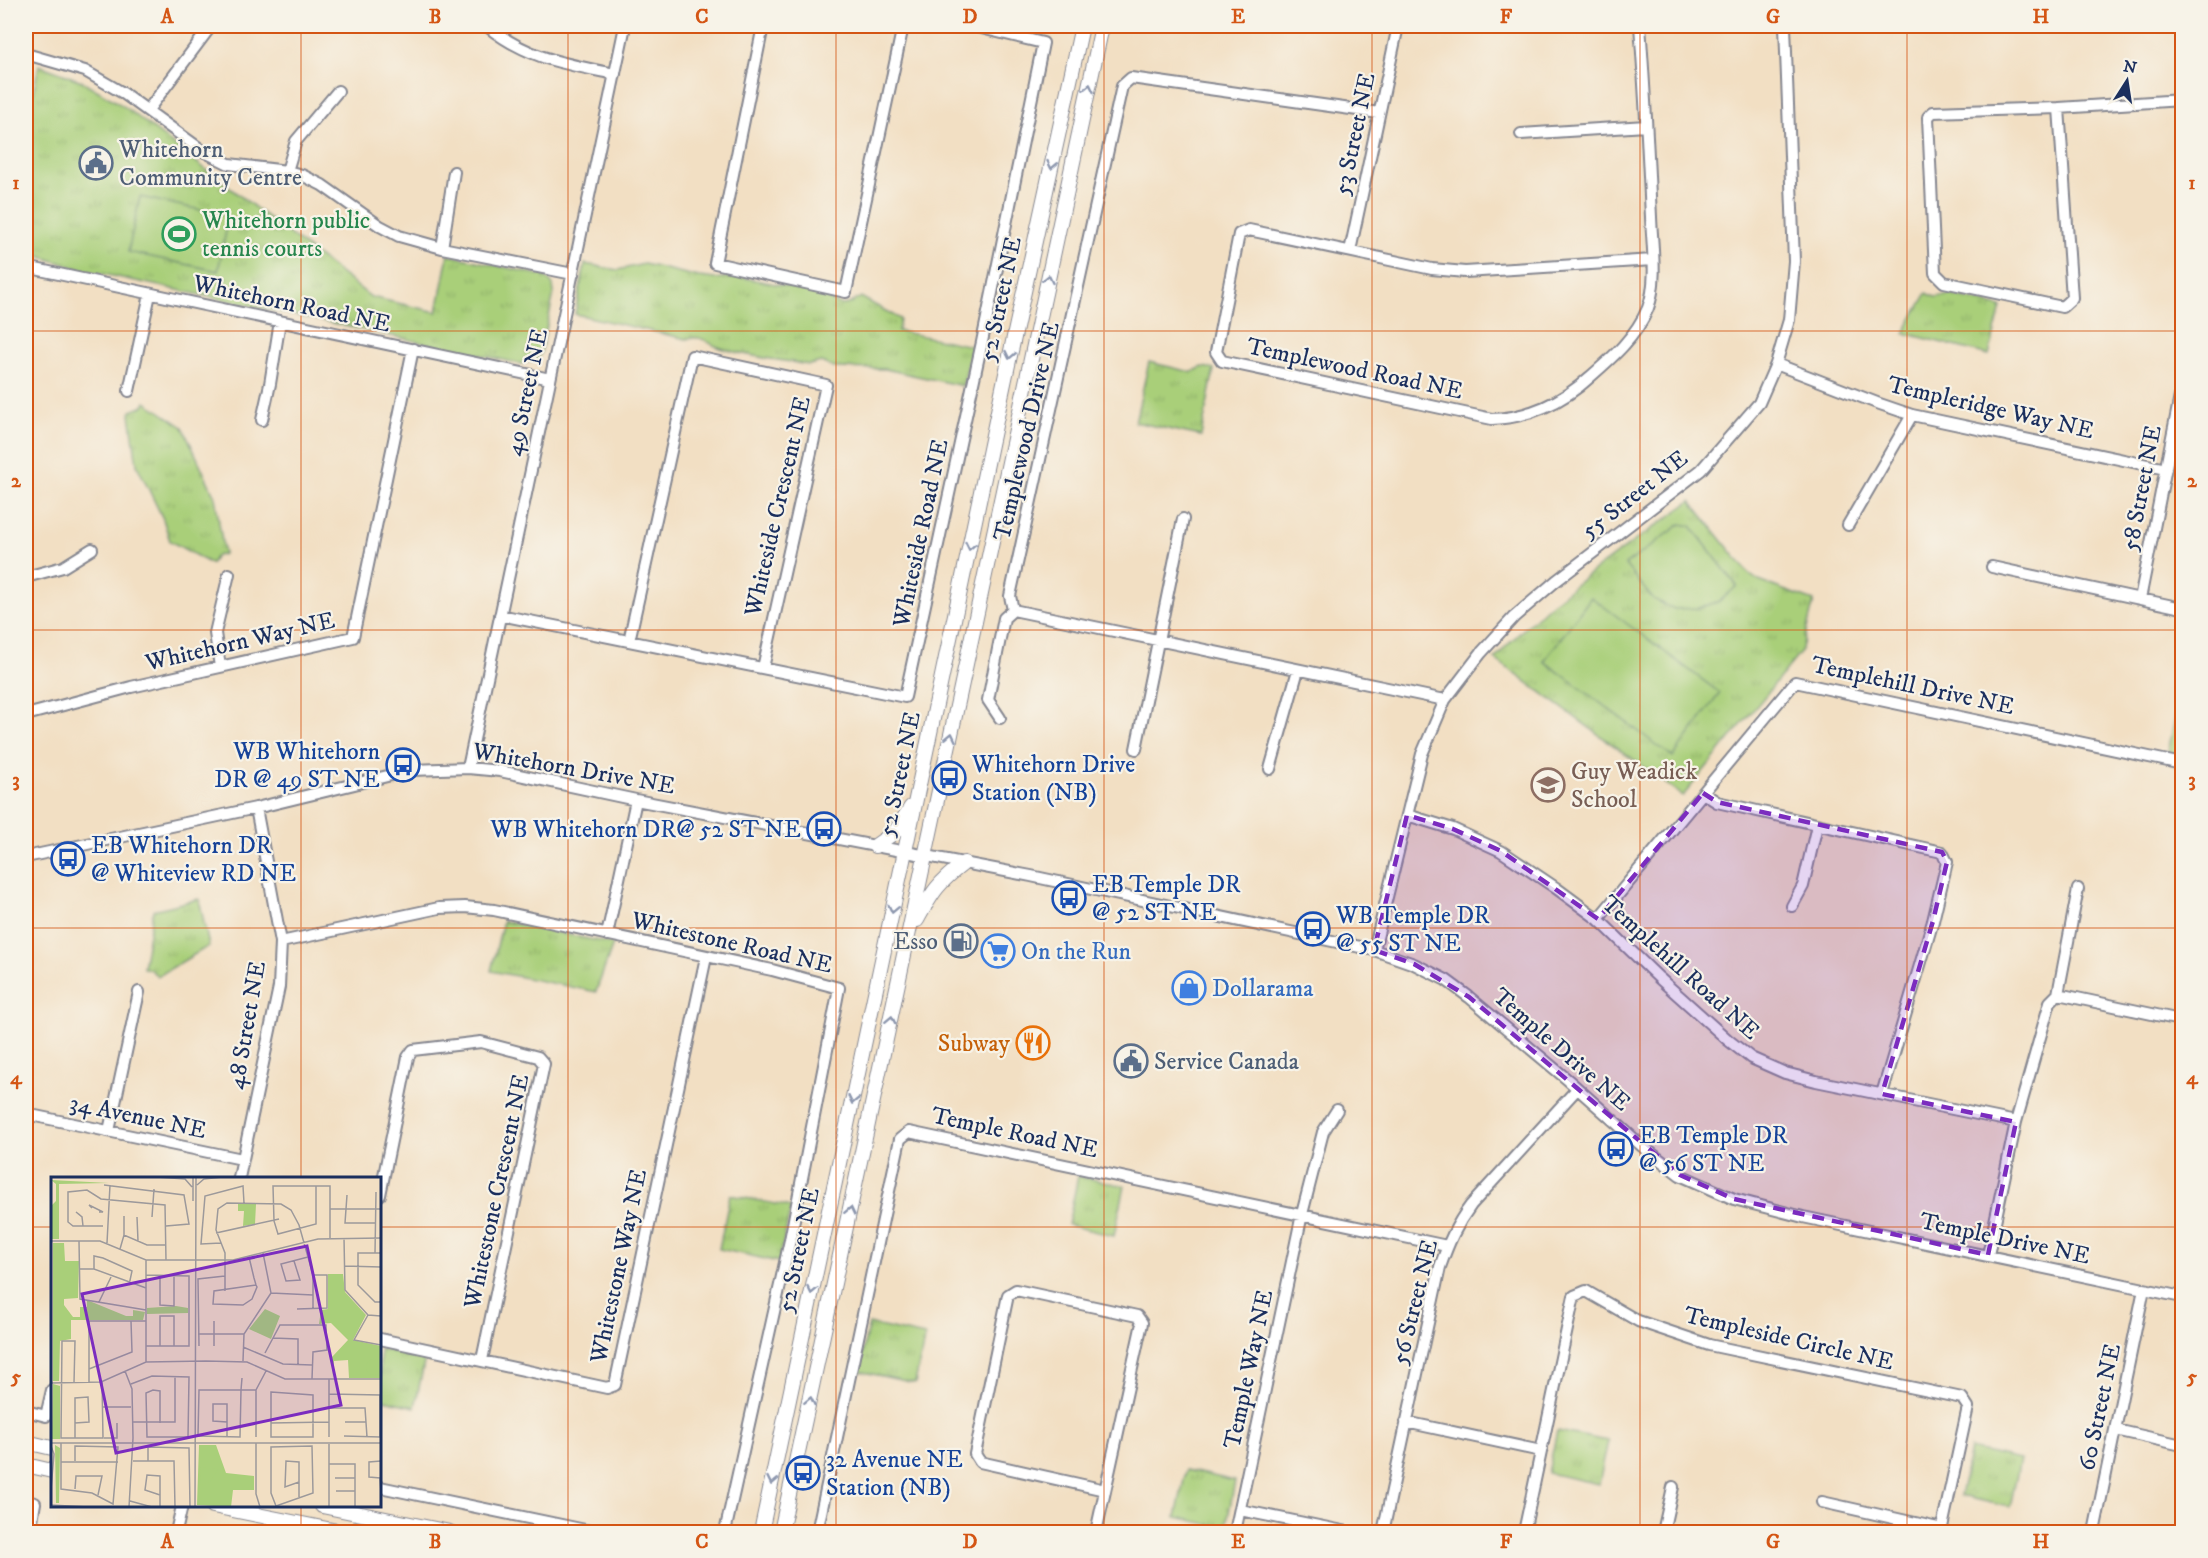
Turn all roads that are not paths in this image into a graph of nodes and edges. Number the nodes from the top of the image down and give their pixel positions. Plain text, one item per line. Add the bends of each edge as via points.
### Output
1 (211, 26) edge
2 (487, 26) edge
3 (625, 26) edge
4 (764, 26) edge
5 (903, 26) edge
6 (973, 26) edge
7 (1082, 26) edge
8 (1102, 26) edge
9 (1398, 26) edge
10 (1641, 26) edge
11 (1785, 26) edge
12 (26, 54) edge
13 (615, 74) junction
14 (338, 91) dead end
15 (2182, 100) edge
16 (2059, 108) junction
17 (147, 110) junction
18 (1379, 113) junction
19 (1646, 126) junction
20 (1521, 134) dead end
21 (287, 171) junction
22 (454, 172) dead end
23 (442, 248) junction
24 (1350, 251) junction
25 (1653, 260) junction
26 (26, 267) edge
27 (573, 274) junction
28 (150, 294) junction
29 (280, 321) junction
30 (412, 349) junction
31 (1776, 364) junction
32 (550, 379) junction
33 (2182, 386) edge
34 (129, 390) dead end
35 (1912, 415) junction
36 (262, 420) dead end
37 (2166, 469) junction
38 (1183, 519) dead end
39 (1848, 525) dead end
40 (92, 549) dead end
41 (1992, 567) dead end
42 (229, 574) dead end
43 (26, 577) edge
44 (2140, 599) junction
45 (2182, 608) edge
46 (1013, 610) junction
47 (500, 615) junction
48 (629, 641) junction
49 (1159, 641) junction
50 (220, 667) junction
51 (763, 668) junction
52 (1298, 670) junction
53 (1445, 700) junction
54 (26, 715) edge
55 (1000, 718) dead end
56 (1136, 749) dead end
57 (2182, 764) edge
58 (468, 768) junction
59 (1270, 769) dead end
60 (1703, 793) junction
61 (916, 797) junction
62 (636, 801) junction
63 (256, 808) junction
64 (1407, 815) junction
65 (1816, 825) junction
66 (875, 846) junction
67 (905, 852) junction
68 (926, 855) junction
69 (26, 857) edge
70 (964, 863) junction
71 (2078, 889) dead end
72 (1792, 906) dead end
73 (1598, 919) junction
74 (910, 932) junction
75 (607, 935) junction
76 (281, 942) junction
77 (1374, 950) junction
78 (706, 957) junction
79 (139, 992) dead end
80 (2058, 994) junction
81 (2182, 1018) edge
82 (1577, 1089) junction
83 (1882, 1094) junction
84 (1337, 1110) dead end
85 (26, 1114) edge
86 (2016, 1122) junction
87 (110, 1131) junction
88 (242, 1159) junction
89 (239, 1177) edge
90 (381, 1190) edge
91 (1302, 1214) junction
92 (1447, 1246) junction
93 (1988, 1256) junction
94 (2144, 1289) junction
95 (2182, 1297) edge
96 (381, 1339) edge
97 (482, 1360) junction
98 (51, 1394) edge
99 (26, 1411) edge
100 (1406, 1422) junction
101 (2116, 1430) junction
102 (26, 1442) edge
103 (2182, 1445) edge
104 (51, 1448) edge
105 (1541, 1451) junction
106 (26, 1465) edge
107 (51, 1471) edge
108 (381, 1487) edge
109 (1673, 1487) dead end
110 (1105, 1490) junction
111 (26, 1501) edge
112 (1822, 1502) dead end
113 (182, 1507) edge
114 (218, 1507) edge
115 (327, 1507) edge
116 (1240, 1510) junction
117 (760, 1529) edge
118 (1941, 1531) edge
119 (30, 1533) edge
120 (176, 1533) edge
121 (342, 1533) edge
122 (450, 1533) edge
123 (595, 1533) edge
124 (725, 1533) edge
125 (782, 1533) edge
126 (817, 1533) edge
127 (1096, 1533) edge
128 (1235, 1533) edge
129 (1348, 1533) edge
130 (1383, 1533) edge
131 (1524, 1533) edge
132 (1663, 1533) edge
133 (2094, 1533) edge

1 - 17 street
2 - 13 street via 546,60
3 - 13 street, 49 Street NE
4 - 5 street via 716,263 846,292
6 - 51 street, Whiteside Road NE via 1043,43 905,697
7 -> 61 main road, 52 Street NE
68 -> 8 main road, 52 Street NE
9 - 18 street, 53 Street NE
10 - 19 street, Templewood Road NE
11 - 31 street, 55 Street NE via 1794,261 1789,320
12 - 17 street via 85,71
13 - 27 street, 49 Street NE
14 - 21 street via 296,141
15 - 16 street
16 - 16 street via 1933,112 1928,117 1935,273 1944,282 2062,307 2072,298
17 - 21 street via 203,151 229,164
18 - 24 street, 53 Street NE
18 - 46 street, Templewood Drive NE via 1131,78 1122,86 1010,596
19 - 20 street
19 - 25 street, Templewood Road NE
21 - 23 street via 322,185 399,236
22 - 23 street
23 - 27 street
24 - 25 street, Templewood Road NE via 1465,272
24 - 25 street, Templewood Road NE via 1249,230 1239,234 1216,352 1222,361 1492,419 1524,415 1550,405 1582,384 1633,335 1648,306
26 - 28 street, Whitehorn Road NE
27 - 32 street, 49 Street NE
28 - 29 street, Whitehorn Road NE
28 - 34 street
29 - 30 street, Whitehorn Road NE
29 - 36 street
30 - 32 street, Whitehorn Road NE
30 - 50 street, Whitehorn Way NE via 353,637
31 - 35 street, Templeridge Way NE
31 - 53 street, 55 Street NE via 1759,403 1701,470 1514,617
32 - 47 street, 49 Street NE
33 - 37 street, 58 Street NE
35 - 37 street, Templeridge Way NE
35 - 39 street
37 - 44 street, 58 Street NE
38 - 49 street
40 - 43 street via 63,567
41 - 44 street
42 - 50 street via 215,633
44 - 45 street
46 - 49 street
46 - 55 street via 1004,618 988,700
47 - 48 street, Whiteside Road NE
47 - 58 street, 49 Street NE
48 - 51 street, Whiteside Road NE
48 - 51 street, Whiteside Crescent NE via 692,356 826,385
49 - 52 street
49 - 56 street
50 - 54 street, Whitehorn Way NE
52 - 53 street
52 - 59 street
53 - 64 street, 55 Street NE via 1422,754
57 - 60 street, Templehill Drive NE via 1795,682
58 - 62 street, Whitehorn Drive NE via 500,771
58 - 63 street, Whitehorn Drive NE via 412,770
60 - 65 street via 1717,802
60 - 73 street, Templehill Drive NE
61 - 66 main road via 894,832
61 - 67 main road, 52 Street NE
62 - 66 street, Whitehorn Drive NE
62 - 75 street
63 - 69 street, Whitehorn Drive NE
63 - 76 street, 48 Street NE
64 - 73 street, Templehill Road NE via 1453,829 1501,852
64 - 77 street, 55 Street NE
65 - 72 street via 1803,886
65 - 83 street via 1942,852 1947,862
66 - 67 street, Whitehorn Drive NE
67 - 68 street, Temple Drive NE
67 -> 117 main road, 52 Street NE
68 - 70 street, Temple Drive NE
68 - 74 main road, 52 Street NE
70 - 74 main road via 941,880
70 - 77 street, Temple Drive NE
71 - 80 street
73 - 83 street, Templehill Road NE via 1751,1058 1785,1073
125 -> 74 main road, 52 Street NE
75 - 76 street, Whitestone Road NE via 494,909 465,907 439,908
75 - 78 street, Whitestone Road NE
76 - 88 street, 48 Street NE via 279,987
77 - 82 street, Temple Drive NE via 1446,980
78 - 97 street, Whitestone Way NE via 615,1385 607,1388
78 - 124 street, Whitestone Road NE via 839,988 790,1240
79 - 87 street
80 - 81 street
80 - 86 street via 2050,1002
82 - 92 street, 56 Street NE via 1471,1205
82 - 93 street, Temple Drive NE via 1680,1175 1734,1199
83 - 86 street, Templehill Road NE
84 - 91 street, Temple Way NE via 1323,1132
85 - 87 street, 34 Avenue NE
86 - 93 street
87 - 88 street, 34 Avenue NE
88 - 89 street, 48 Street NE
90 - 97 street, Whitestone Crescent NE via 408,1057 413,1050 481,1042 538,1057 544,1065
91 - 92 street, Temple Road NE
91 - 116 street, Temple Way NE
91 - 126 street, Temple Road NE via 909,1132 900,1139
92 - 100 street, 56 Street NE
93 - 94 street, Temple Drive NE
94 - 95 street, Temple Drive NE
94 - 101 street, 60 Street NE
96 - 97 street, Whitestone Way NE
98 - 99 street via 46,1416
100 - 105 street
100 - 130 street, 56 Street NE
101 - 103 street
101 - 133 street, 60 Street NE
102 - 104 main road
105 - 118 street, Templeside Circle NE via 1574,1296 1586,1291 1638,1321 1709,1345 1962,1398 1968,1407
105 - 131 street, Templeside Circle NE
106 - 107 main road
108 - 123 street
109 - 132 street
110 - 110 street via 980,1462 975,1454 1008,1295 1016,1290 1137,1316 1142,1323
110 - 127 street
111 - 119 street via 35,1503
112 - 118 street
113 - 120 street
114 - 121 main road
115 - 122 main road
116 - 128 street, Temple Way NE
116 - 129 street

